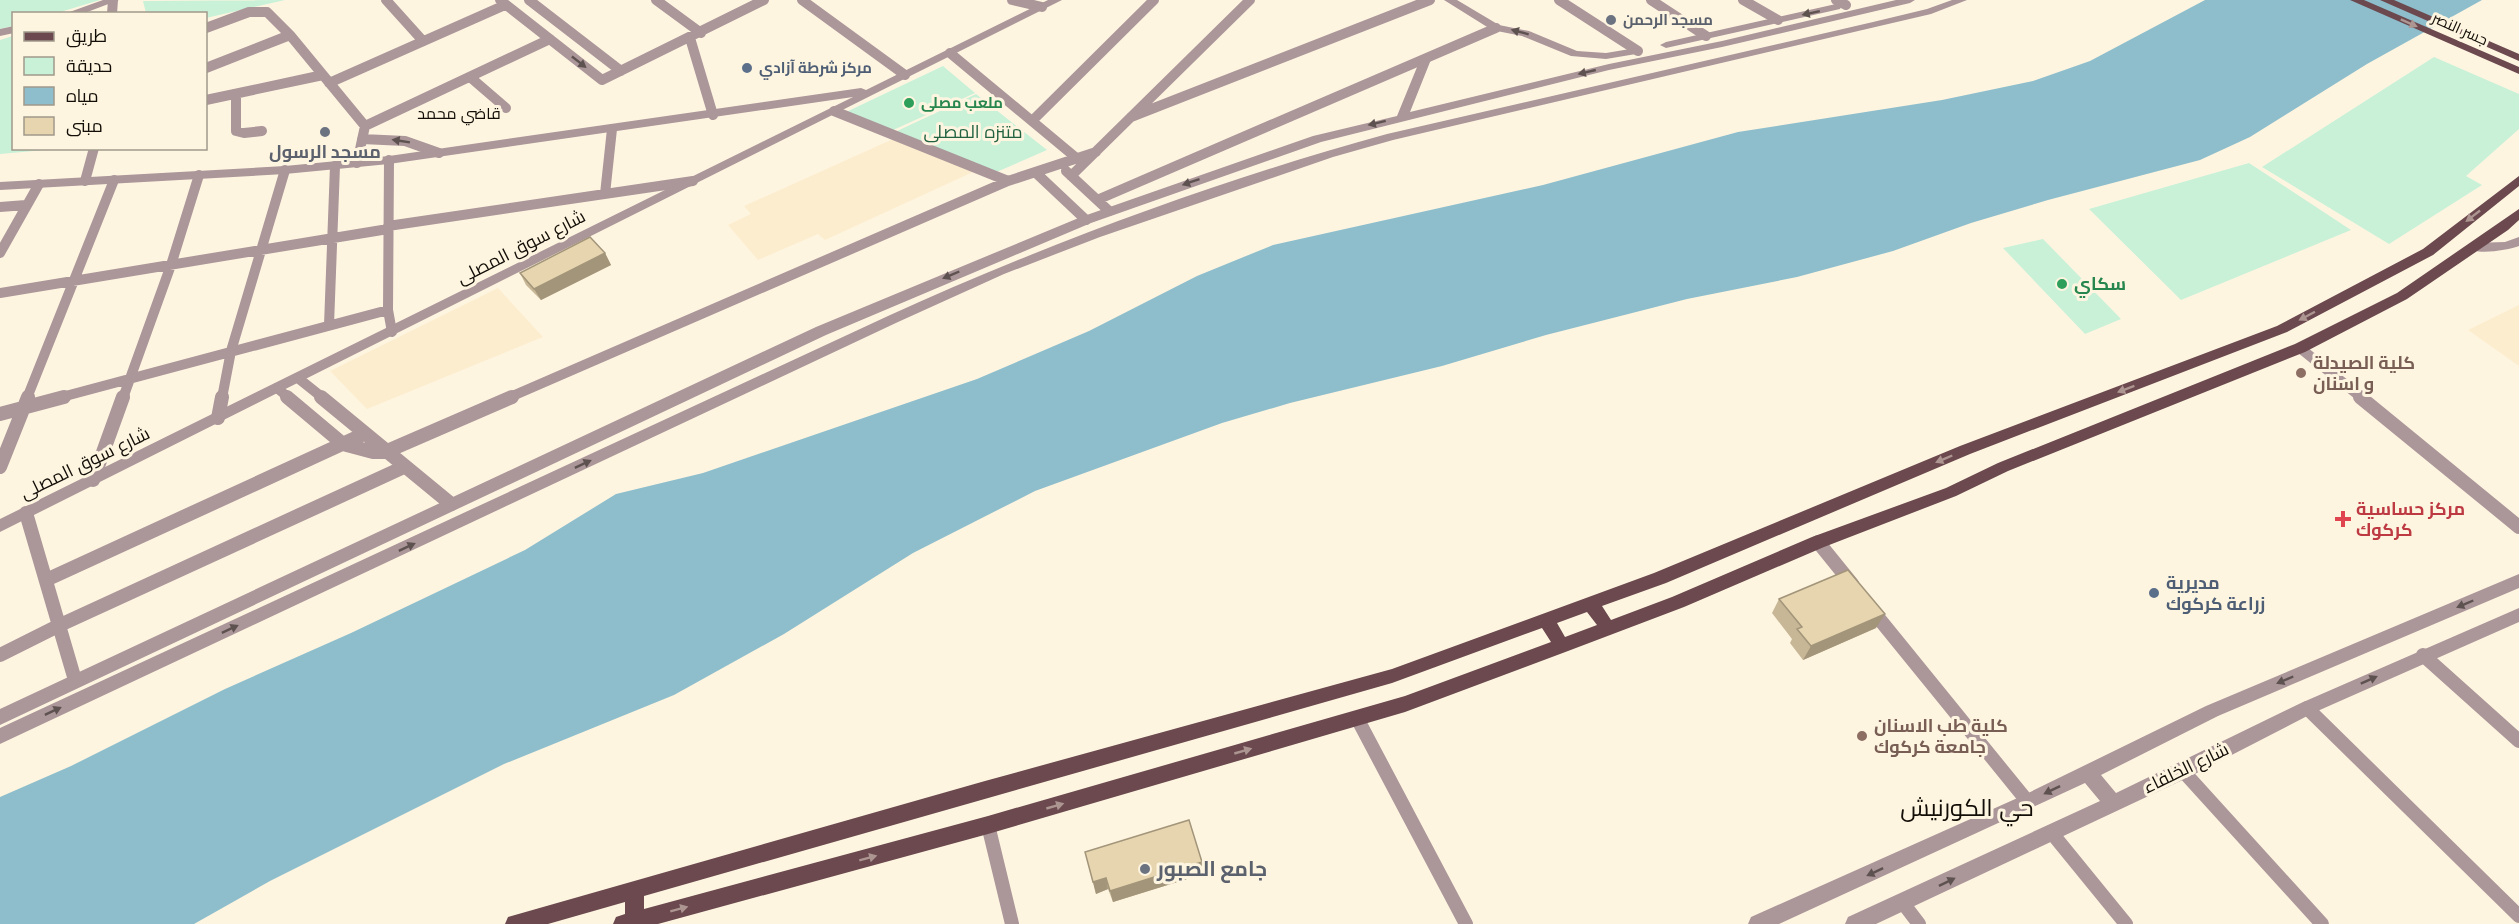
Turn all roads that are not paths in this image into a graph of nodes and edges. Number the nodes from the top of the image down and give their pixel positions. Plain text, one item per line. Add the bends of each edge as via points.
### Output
1 (114, 0) edge
2 (386, 0) edge
3 (529, 0) edge
4 (656, 0) edge
5 (764, 0) edge
6 (802, 0) edge
7 (821, 0) edge
8 (1012, 0) edge
9 (1057, 0) edge
10 (1154, 0) edge
11 (1258, 0) edge
12 (1430, 0) edge
13 (1449, 0) edge
14 (1559, 0) edge
15 (1651, 0) edge
16 (1743, 0) edge
17 (1868, 0) edge
18 (1910, 0) edge
19 (1915, 0) edge
20 (1962, 0) edge
21 (2355, 0) edge
22 (2385, 0) edge
23 (502, 2) edge
24 (1248, 2) edge
25 (1841, 3) edge
26 (1042, 7) junction
27 (813, 8) junction
28 (1931, 11) junction
29 (75, 12) edge
30 (1778, 20) junction
31 (207, 28) edge
32 (1496, 28) junction
33 (700, 33) junction
34 (290, 35) junction
35 (1706, 36) junction
36 (690, 38) junction
37 (550, 39) junction
38 (423, 41) junction
39 (1638, 51) junction
40 (950, 53) junction
41 (1426, 57) junction
42 (2519, 58) edge
43 (207, 68) edge
44 (621, 71) junction
45 (2519, 71) edge
46 (905, 75) junction
47 (470, 77) junction
48 (326, 79) junction
49 (873, 90) junction
50 (236, 94) junction
51 (207, 100) edge
52 (506, 108) dead end
53 (834, 111) junction
54 (713, 115) junction
55 (1403, 116) junction
56 (1131, 117) junction
57 (1032, 121) junction
58 (365, 126) junction
59 (612, 129) junction
60 (262, 131) dead end
61 (362, 139) junction
62 (93, 150) edge
63 (438, 153) junction
64 (389, 160) junction
65 (1080, 161) junction
66 (357, 163) junction
67 (1059, 164) junction
68 (335, 166) junction
69 (285, 170) junction
70 (1035, 172) junction
71 (199, 175) junction
72 (1071, 176) junction
73 (114, 180) junction
74 (2519, 180) edge
75 (85, 181) junction
76 (693, 181) junction
77 (1008, 181) junction
78 (39, 184) junction
79 (0, 186) edge
80 (605, 194) junction
81 (1097, 200) junction
82 (26, 205) junction
83 (0, 207) edge
84 (1109, 211) junction
85 (2519, 213) edge
86 (1086, 220) junction
87 (388, 227) junction
88 (332, 239) junction
89 (2519, 240) edge
90 (2473, 247) junction
91 (260, 251) junction
92 (0, 254) edge
93 (989, 259) junction
94 (171, 265) junction
95 (999, 271) junction
96 (74, 281) junction
97 (0, 293) edge
98 (388, 310) junction
99 (329, 325) junction
100 (392, 332) junction
101 (2300, 348) junction
102 (231, 351) junction
103 (129, 378) junction
104 (298, 378) junction
105 (277, 388) junction
106 (22, 408) junction
107 (0, 414) edge
108 (218, 418) junction
109 (364, 434) junction
110 (343, 444) junction
111 (385, 452) junction
112 (0, 467) edge
113 (404, 467) junction
114 (93, 480) junction
115 (451, 504) junction
116 (26, 513) junction
117 (0, 526) edge
118 (2519, 527) edge
119 (1818, 542) junction
120 (46, 580) junction
121 (2519, 581) edge
122 (1591, 604) junction
123 (2519, 615) edge
124 (1546, 620) junction
125 (60, 625) junction
126 (1608, 628) junction
127 (1562, 645) junction
128 (0, 655) edge
129 (2423, 655) junction
130 (75, 680) junction
131 (2307, 708) junction
132 (0, 717) edge
133 (1357, 718) junction
134 (0, 736) edge
135 (2519, 741) edge
136 (2183, 771) junction
137 (2088, 772) junction
138 (2028, 802) junction
139 (2113, 803) junction
140 (988, 825) junction
141 (2051, 832) junction
142 (634, 890) junction
143 (1903, 903) junction
144 (2519, 916) edge
145 (629, 922) edge
146 (516, 924) edge
147 (1012, 924) edge
148 (1466, 924) edge
149 (1758, 924) edge
150 (1855, 924) edge
151 (1919, 924) edge
152 (2126, 924) edge
153 (2322, 924) edge

1 - 29 street
2 - 38 street
3 - 44 street
4 - 33 street
5 - 33 street
6 - 27 street
7 - 27 street
8 - 26 street
9 - 26 street, شارع سوق المصلى
10 - 57 street
11 - 24 street
12 - 56 street
13 - 32 street
14 - 39 street
15 - 35 street
16 - 30 street
17 - 25 street
18 -> 55 street
19 - 28 street
20 - 28 street
21 -> 45 main road, جسر النصر
22 - 42 main road, جسر النصر
23 - 37 street
23 - 38 street
24 - 56 street
25 -> 30 street
26 - 40 street, شارع سوق المصلى
27 - 46 street
28 - 95 street via 1350,148 1121,224
30 - 35 street
31 - 34 street via 259,10 267,12
39 -> 32 street via 1585,56 1565,52 1525,33
32 - 41 street
33 - 36 street
34 - 43 street
34 - 48 street
35 - 39 street
36 - 44 street
36 - 54 street
37 -> 44 street via 602,80
37 - 47 street
38 - 48 street
40 - 46 street, شارع سوق المصلى
40 - 57 street
41 - 55 street
41 - 81 street
46 - 49 street, شارع سوق المصلى
47 - 52 street
47 - 58 street
48 - 50 street
48 - 58 street
49 - 53 street, شارع سوق المصلى
49 - 54 street
50 - 51 street
50 - 60 street via 236,131
53 - 76 street, شارع سوق المصلى
53 - 77 street
54 - 59 street
55 -> 84 street via 1317,139
56 - 65 street via 1096,152
57 - 65 street
58 - 61 street
59 - 63 street
59 - 80 street
63 -> 61 street via 405,141
61 - 66 street
62 - 75 street
63 - 64 street
64 - 66 street
64 - 87 street
65 - 67 street
65 - 72 street
66 - 68 street
67 - 70 street
67 - 72 street
68 - 69 street
68 - 88 street
69 - 71 street
69 - 91 street
70 - 77 street
70 - 86 street
71 - 73 street
71 - 94 street
72 - 81 street
73 - 75 street
73 - 96 street
74 -> 122 main road via 2428,252 2282,329 1965,450
75 - 78 street
76 - 80 street
76 - 100 street, شارع سوق المصلى
77 - 111 street
78 - 79 street
78 - 82 street
80 - 87 street
81 - 84 street
82 - 83 street
82 - 92 street
84 - 86 street
85 - 90 main road
86 - 93 street
87 - 88 street
87 - 98 street
88 - 91 street
88 - 99 street
89 - 90 street via 2506,246
90 - 101 main road via 2402,296
91 - 94 street
91 - 102 street
93 - 95 street
93 -> 115 street via 821,331
94 - 96 street
94 - 103 street
134 -> 95 street
96 - 97 street
96 - 106 street
98 - 99 street
98 - 100 street
99 - 102 street
100 - 104 street, شارع سوق المصلى
101 - 118 street
101 - 119 main road via 2003,467 1951,492
102 - 103 street
102 - 108 street
103 - 106 street
103 - 114 street
104 - 105 street, شارع سوق المصلى
104 - 109 street
105 - 108 street, شارع سوق المصلى
105 - 110 street
106 - 107 street
106 - 112 street
108 - 114 street, شارع سوق المصلى
109 - 110 street
109 - 111 street
110 - 111 street
110 - 120 street
111 - 113 street
113 - 115 street
113 - 125 street
114 - 116 street, شارع سوق المصلى
115 - 130 street
116 - 117 street, شارع سوق المصلى
116 - 120 street
119 - 126 main road
119 - 138 street
120 - 125 street
121 -> 137 street via 2212,711
122 - 124 main road
122 - 126 main road
123 - 129 street, شارع الخلفاء
124 - 127 main road
124 - 142 main road via 1392,676
125 - 128 street
125 - 130 street
126 - 127 main road
127 - 133 main road
131 -> 129 street, شارع الخلفاء
129 - 135 street
130 - 132 street
131 - 136 street, شارع الخلفاء
131 - 144 street
140 -> 133 main road
133 - 148 street
136 - 139 street, شارع الخلفاء
136 - 153 street
137 -> 138 street
137 - 139 street
138 -> 149 street
139 - 141 street, شارع الخلفاء
145 -> 140 main road
140 - 147 street
143 -> 141 street, شارع الخلفاء
141 - 152 street
142 - 145 main road
142 - 146 main road
143 - 150 street, شارع الخلفاء
143 - 151 street

